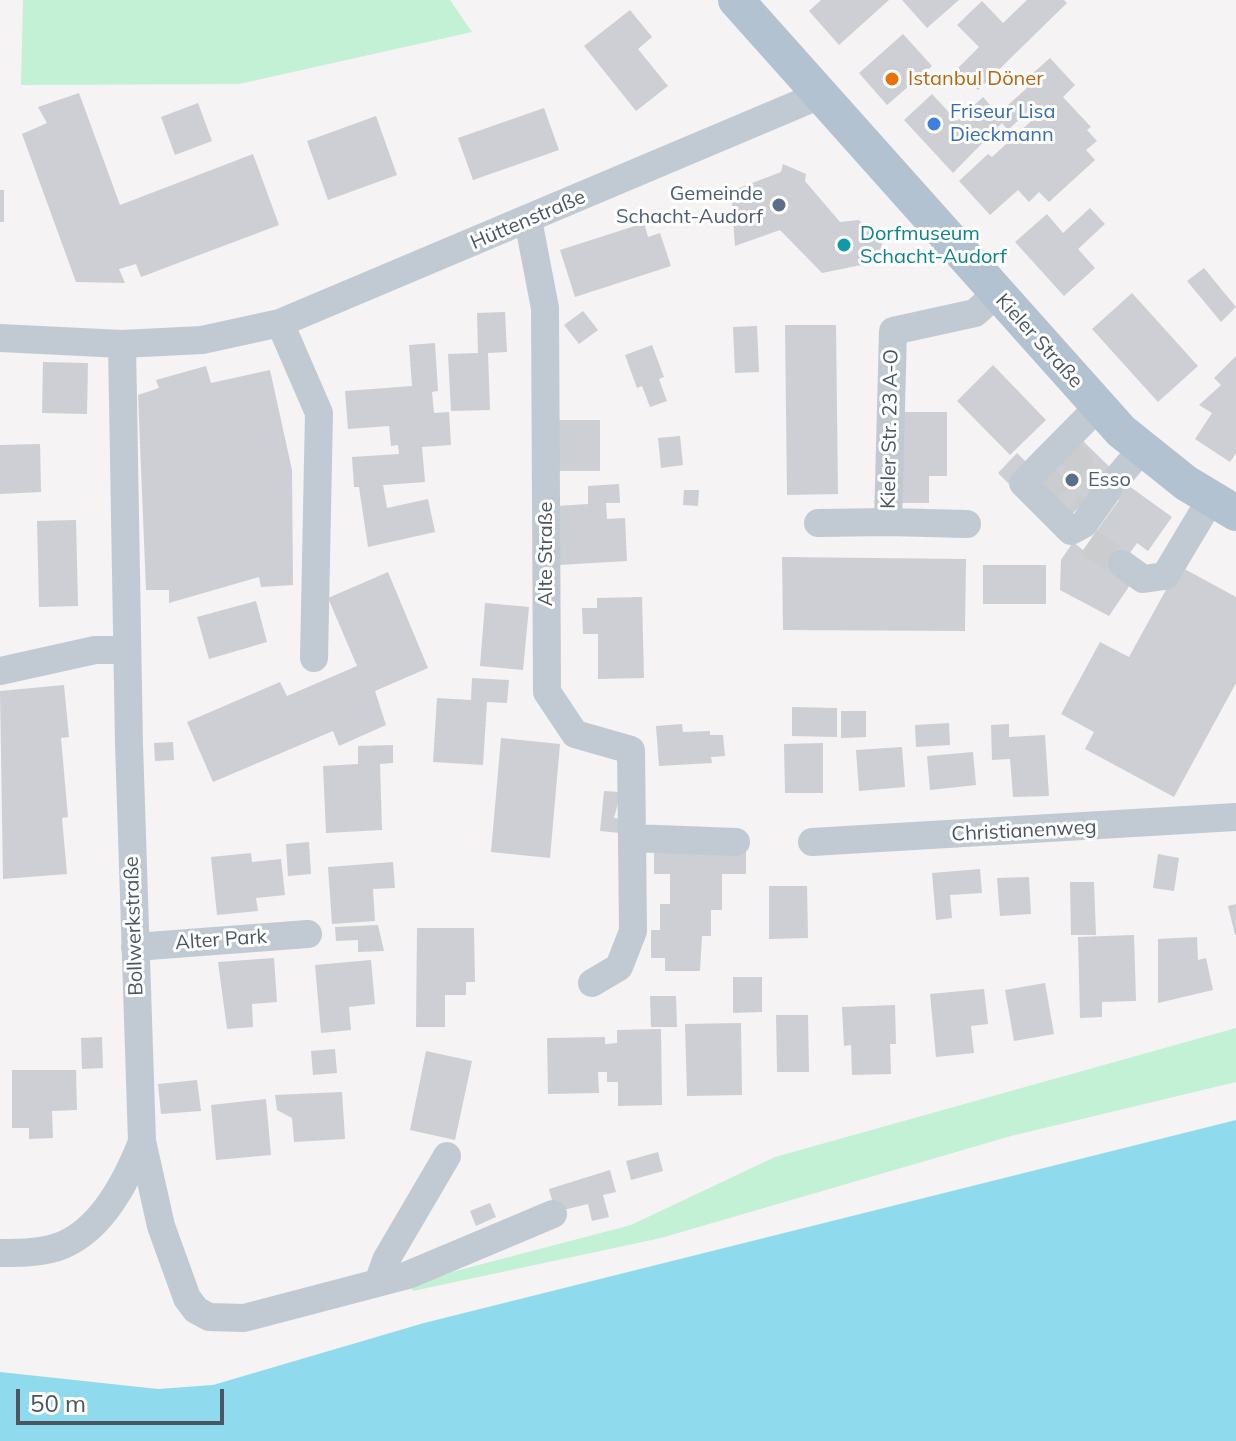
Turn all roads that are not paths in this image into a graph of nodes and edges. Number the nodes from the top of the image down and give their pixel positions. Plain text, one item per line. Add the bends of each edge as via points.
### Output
1 (736, 0) edge
2 (820, 95) junction
3 (528, 220) junction
4 (996, 294) junction
5 (280, 323) junction
6 (0, 338) edge
7 (122, 344) junction
8 (1099, 406) junction
9 (1142, 449) junction
10 (1224, 506) edge
11 (888, 522) junction
12 (818, 523) dead end
13 (967, 524) dead end
14 (1122, 564) tunnel mouth
15 (127, 650) junction
16 (314, 658) dead end
17 (0, 671) edge
18 (1236, 817) edge
19 (632, 838) junction
20 (736, 842) dead end
21 (812, 842) dead end
22 (308, 934) dead end
23 (135, 947) junction
24 (592, 983) dead end
25 (142, 1141) junction
26 (447, 1156) dead end
27 (553, 1214) dead end
28 (0, 1253) edge
29 (378, 1283) junction

1 - 2 main road, Kieler Straße
2 - 3 street, Hüttenstraße
2 - 4 main road, Kieler Straße
3 - 5 street, Hüttenstraße
3 - 19 street, Alte Straße via 545,308 547,692 575,734 631,750
4 - 8 main road, Kieler Straße
4 - 11 street, Kieler Str. 23 A-O via 975,313 893,331
5 - 7 street, Hüttenstraße via 202,340
5 - 16 street via 319,413
6 - 7 street, Hüttenstraße
7 - 15 street, Bollwerkstraße
8 - 9 main road, Kieler Straße
8 - 9 street via 1024,487 1093,506
9 - 10 main road, Kieler Straße
10 - 14 street via 1165,576 1143,579
11 - 12 street, Kieler Str. 23 A-O
11 - 13 street
15 - 17 street via 95,650
15 - 23 street, Bollwerkstraße
18 - 21 street, Christianenweg
19 - 20 street
19 - 24 street, Alte Straße via 633,931 619,967
22 - 23 street, Alter Park
23 - 25 street, Bollwerkstraße
25 - 28 street via 124,1187 64,1245
25 - 29 street, Bollwerkstraße via 170,1258 196,1310 216,1319 244,1318
26 - 29 street
27 - 29 street

